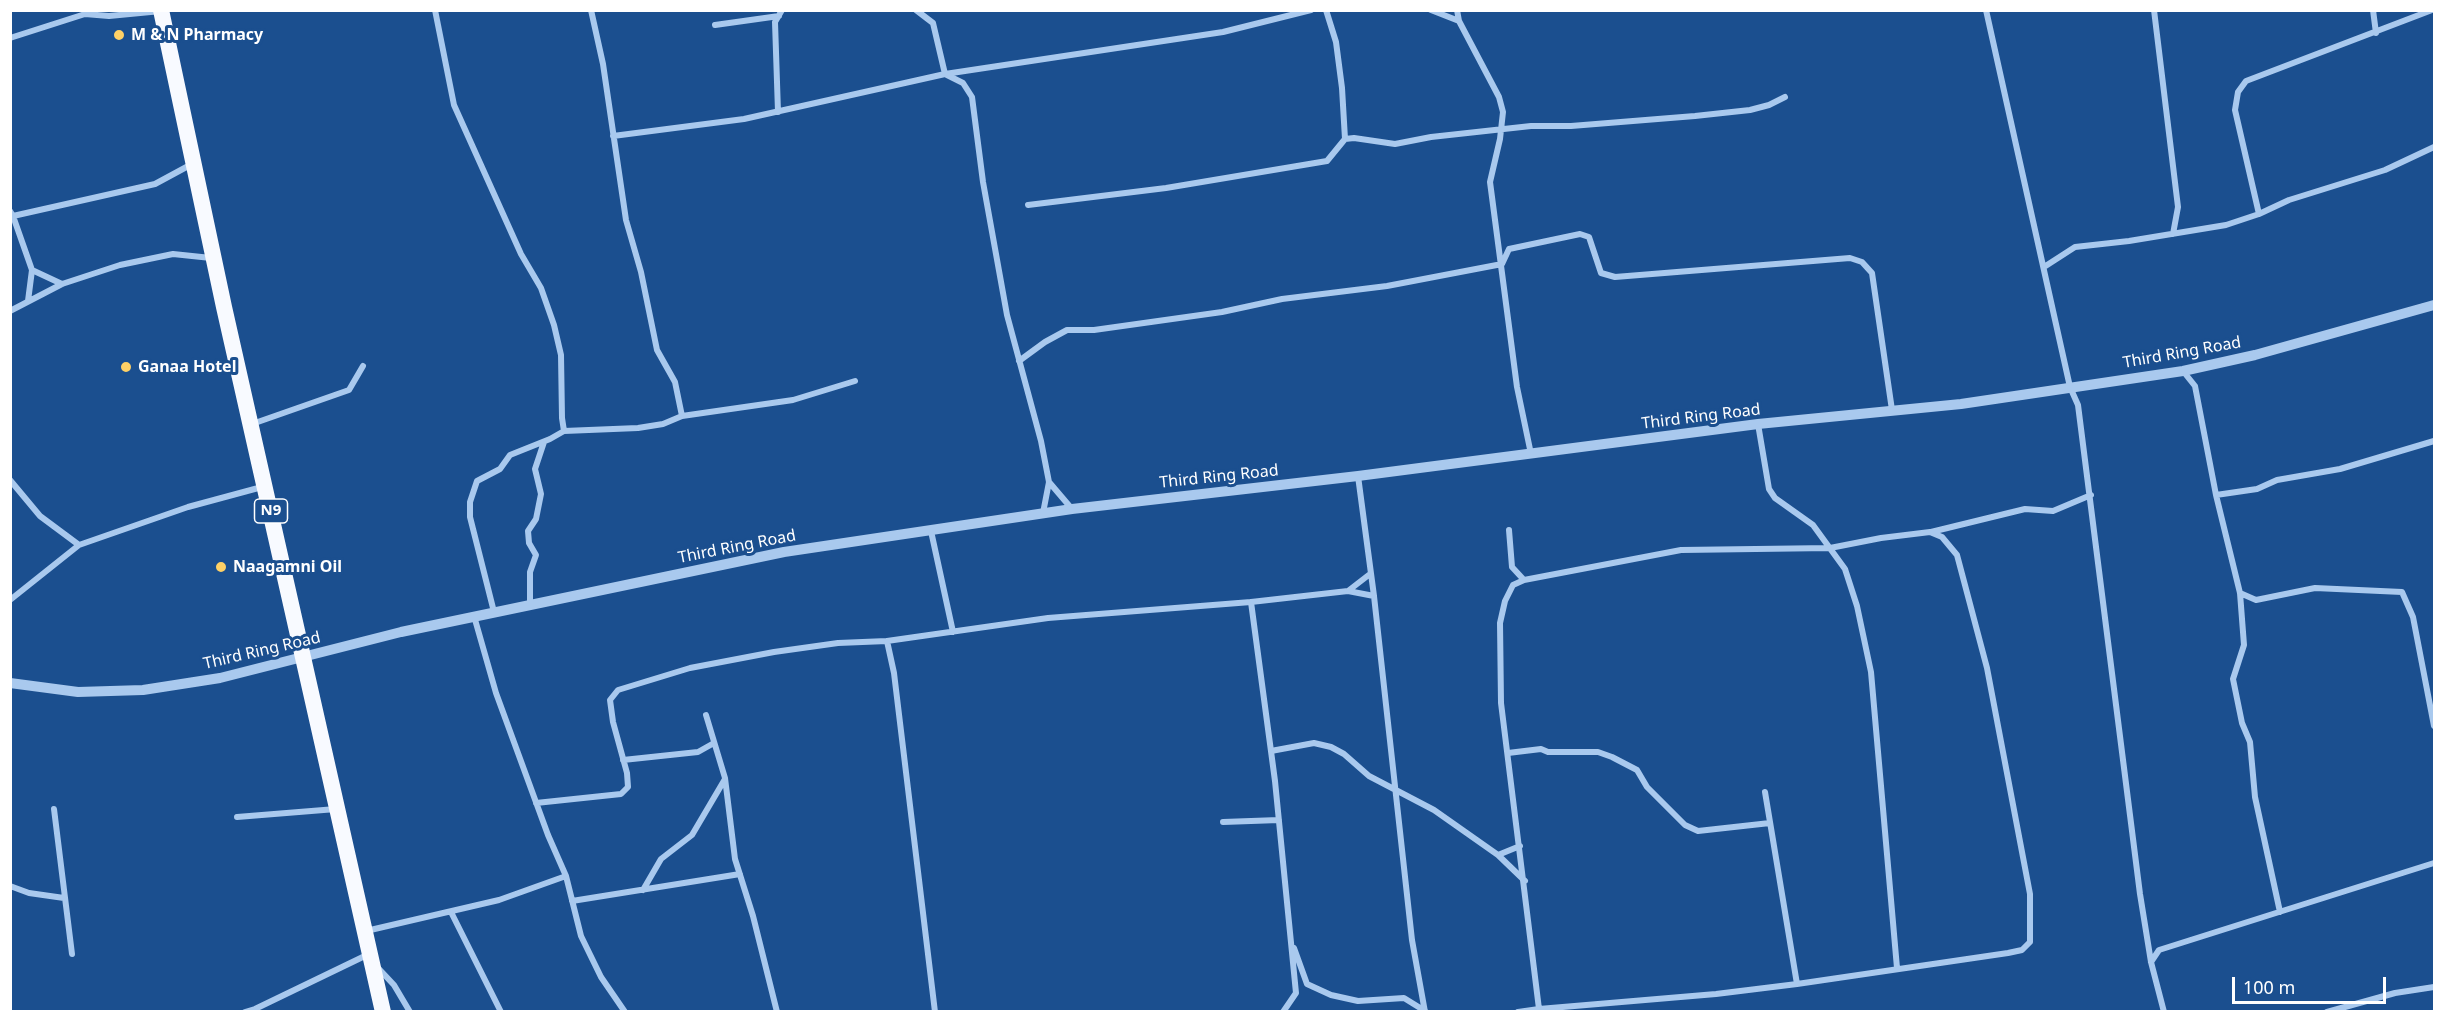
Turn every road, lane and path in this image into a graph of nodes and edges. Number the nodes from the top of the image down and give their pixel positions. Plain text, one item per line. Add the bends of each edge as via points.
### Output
1 (435, 10) edge
2 (591, 10) edge
3 (916, 10) edge
4 (1311, 10) edge
5 (1326, 10) edge
6 (1431, 10) edge
7 (1457, 10) edge
8 (1986, 10) edge
9 (2154, 10) edge
10 (2373, 10) edge
11 (2432, 10) edge
12 (161, 11) edge
13 (781, 13) edge
14 (1459, 21) junction
15 (715, 25) dead end
16 (2376, 33) junction
17 (10, 38) edge
18 (945, 74) junction
19 (1785, 97) dead end
20 (778, 112) junction
21 (1500, 129) junction
22 (613, 136) junction
23 (1345, 139) junction
24 (2434, 147) edge
25 (195, 162) junction
26 (1028, 205) dead end
27 (12, 214) edge
28 (2259, 214) junction
29 (2173, 234) junction
30 (214, 258) junction
31 (1502, 264) junction
32 (2044, 267) junction
33 (32, 270) junction
34 (62, 284) junction
35 (28, 301) junction
36 (2434, 305) edge
37 (10, 311) edge
38 (1019, 361) junction
39 (363, 366) dead end
40 (2183, 371) junction
41 (855, 381) dead end
42 (2070, 387) junction
43 (1892, 410) junction
44 (682, 416) junction
45 (251, 424) junction
46 (1758, 424) junction
47 (564, 430) junction
48 (2434, 441) edge
49 (544, 442) junction
50 (1531, 454) junction
51 (1358, 476) junction
52 (10, 480) edge
53 (1049, 482) junction
54 (266, 486) junction
55 (2091, 495) junction
56 (2216, 495) junction
57 (1072, 509) junction
58 (1043, 513) junction
59 (1509, 530) dead end
60 (931, 531) junction
61 (1930, 532) junction
62 (79, 545) junction
63 (1830, 548) junction
64 (1371, 574) junction
65 (1524, 580) junction
66 (1348, 591) junction
67 (2240, 593) junction
68 (1374, 596) junction
69 (10, 600) edge
70 (1251, 603) junction
71 (530, 604) junction
72 (494, 612) junction
73 (474, 616) junction
74 (953, 632) junction
75 (887, 641) junction
76 (304, 657) junction
77 (10, 683) edge
78 (706, 715) dead end
79 (2434, 726) edge
80 (714, 743) junction
81 (1271, 752) junction
82 (1508, 753) junction
83 (624, 760) junction
84 (725, 778) junction
85 (1396, 790) junction
86 (1765, 792) dead end
87 (536, 803) junction
88 (54, 809) dead end
89 (339, 809) junction
90 (237, 818) dead end
91 (1279, 820) junction
92 (1224, 822) dead end
93 (1770, 823) junction
94 (1520, 846) junction
95 (1498, 855) junction
96 (2434, 863) edge
97 (740, 874) junction
98 (566, 876) junction
99 (1525, 881) junction
100 (10, 886) edge
101 (643, 890) junction
102 (64, 898) junction
103 (572, 901) junction
104 (451, 912) junction
105 (2280, 912) junction
106 (366, 931) junction
107 (1291, 939) junction
108 (72, 954) dead end
109 (373, 959) junction
110 (2151, 962) junction
111 (1897, 968) junction
112 (1797, 984) junction
113 (2434, 987) edge
114 (774, 1005) junction
115 (1539, 1009) junction
116 (2340, 1010) edge
117 (245, 1011) edge
118 (383, 1011) edge
119 (410, 1011) edge
120 (501, 1011) edge
121 (625, 1011) edge
122 (768, 1011) edge
123 (777, 1011) edge
124 (935, 1011) edge
125 (1283, 1011) edge
126 (1425, 1011) edge
127 (1518, 1011) edge
128 (2164, 1011) edge
129 (2327, 1011) edge

1 - 47 street via 454,105 521,254 541,288 554,326 561,355
2 - 22 street
3 - 18 street via 933,23
4 - 18 street via 1223,32
5 - 23 street via 1342,88
6 - 14 street
7 - 14 street
8 - 32 street
9 - 29 street via 2178,207
10 - 16 street
11 - 16 street
12 - 17 street via 85,14
12 - 25 highway, N9
13 - 15 street
13 - 20 street via 775,22
14 - 21 street via 1499,97 1503,112
16 - 28 street via 2246,81 2238,92 2235,110
18 - 20 street
18 - 38 street via 963,83 972,97 983,182
19 - 21 street via 1750,110
20 - 22 street
21 - 23 street via 1395,144
21 - 31 street via 1490,182
22 - 44 street via 626,219 657,350 675,382
23 - 26 street via 1327,161 1166,188
24 - 28 street via 2385,170 2289,200
25 - 27 street via 155,184
25 - 30 highway, N9
27 - 33 street
28 - 29 street via 2226,225
29 - 32 street via 2075,247
30 - 34 street via 173,254 120,265
30 - 45 highway, N9
31 - 38 street via 1222,312 1094,330 1067,330
31 - 43 street via 1509,249 1580,234 1589,237 1601,273 1615,277 1850,258 1862,262 1872,273
31 - 50 street via 1517,387
32 - 42 street
33 - 34 street
33 - 35 street
34 - 35 street
35 - 37 street
36 - 40 street, Third Ring Road
38 - 53 street
39 - 45 street via 350,390
40 - 42 street, Third Ring Road
40 - 56 street via 2195,386
41 - 44 street via 793,400
42 - 43 street, Third Ring Road
42 - 55 street via 2078,405
43 - 46 street, Third Ring Road
44 - 47 street via 638,428
45 - 54 highway, N9
46 - 50 street, Third Ring Road
46 - 63 street via 1774,498 1813,525
47 - 49 street
48 - 56 street via 2340,469
49 - 71 street via 535,469 541,494 536,519 528,531 536,555 530,572
49 - 72 street via 510,455 500,469 477,481 470,502 470,517
50 - 51 street, Third Ring Road
51 - 57 street, Third Ring Road
51 - 64 street
52 - 62 street via 40,516
53 - 57 street
53 - 58 street
54 - 62 street via 188,507
54 - 76 highway, N9
55 - 61 street via 2053,511 2025,509
55 - 110 street
56 - 67 street
57 - 58 street, Third Ring Road
58 - 60 street, Third Ring Road
59 - 65 street via 1512,567
60 - 71 street, Third Ring Road via 784,552
60 - 74 street
61 - 63 street
61 - 111 street via 1942,537 1957,555 1978,634 2030,894 2030,942 2015,952
62 - 69 street
63 - 65 street via 1681,550
63 - 111 street via 1845,569 1871,672
64 - 66 street
64 - 68 street
65 - 82 street via 1513,585 1500,623 1501,703
66 - 68 street
66 - 70 street
67 - 79 street via 2256,600 2315,588 2402,592 2413,617
67 - 105 street via 2244,645 2233,679 2250,742 2255,797
68 - 85 street
70 - 74 street via 1071,616
70 - 81 street
71 - 72 street, Third Ring Road
72 - 73 street, Third Ring Road
73 - 76 street, Third Ring Road
73 - 87 street via 496,693
74 - 75 street
75 - 83 street via 764,654 690,668 618,690 610,700
75 - 124 street
76 - 77 street, Third Ring Road via 220,678 143,690 78,692
76 - 89 highway, N9
78 - 80 street
80 - 83 street via 698,752
80 - 84 street
81 - 85 street via 1314,743 1331,747 1369,776
81 - 91 street
82 - 93 street via 1541,749 1598,752 1612,757 1637,770 1685,825 1698,831
82 - 94 street
83 - 87 street via 628,787 621,794
84 - 97 street
84 - 101 street via 692,835 661,859
85 - 95 street via 1434,810
85 - 126 street via 1412,940
86 - 93 street
87 - 98 street
88 - 102 street
89 - 90 street
89 - 106 highway, N9
91 - 92 street
91 - 107 street
93 - 112 street
94 - 95 street
94 - 99 street
95 - 99 street
96 - 105 street
97 - 101 street
97 - 114 street
98 - 103 street
98 - 104 street
99 - 115 street
100 - 102 street
101 - 103 street
102 - 108 street
103 - 121 street via 592,960
104 - 106 street
104 - 120 street
105 - 110 street via 2159,950
106 - 109 highway, N9
107 - 125 street via 1296,993
107 - 126 street via 1307,984 1358,1001 1404,998
109 - 117 street
109 - 118 highway, N9
109 - 119 street
110 - 128 street
111 - 112 street
112 - 115 street
113 - 116 street via 2395,993
114 - 122 street
114 - 123 street
115 - 127 street
116 - 129 street

